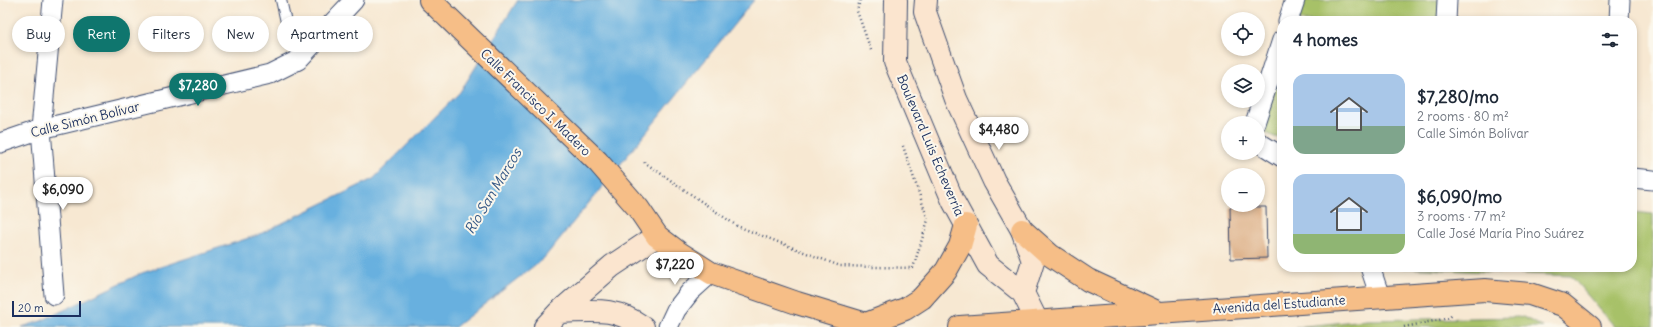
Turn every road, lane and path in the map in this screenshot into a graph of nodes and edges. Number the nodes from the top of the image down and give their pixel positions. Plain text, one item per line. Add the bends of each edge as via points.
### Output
1 (53, 0) edge
2 (282, 0) edge
3 (354, 0) edge
4 (430, 0) edge
5 (860, 0) edge
6 (896, 0) edge
7 (926, 0) edge
8 (1295, 0) edge
9 (1447, 0) edge
10 (1620, 0) edge
11 (285, 16) edge
12 (1290, 16) edge
13 (1446, 16) edge
14 (1619, 16) edge
15 (1277, 55) edge
16 (872, 56) dead end
17 (1257, 116) edge
18 (41, 129) junction
19 (900, 138) dead end
20 (0, 143) edge
21 (1265, 146) edge
22 (1277, 154) edge
23 (644, 162) dead end
24 (1637, 178) edge
25 (1653, 180) edge
26 (966, 225) junction
27 (1022, 230) junction
28 (657, 236) junction
29 (1372, 272) edge
30 (711, 273) junction
31 (1023, 293) junction
32 (54, 295) dead end
33 (1380, 297) junction
34 (1160, 313) junction
35 (552, 319) edge
36 (1037, 321) junction
37 (874, 326) edge
38 (643, 327) edge
39 (668, 327) edge
40 (960, 327) edge
41 (1590, 327) edge

1 - 18 street
2 - 11 lane
3 - 18 street, Calle Simón Bolívar via 298,60 270,74
4 - 28 main road, Calle Francisco I. Madero via 598,162 638,208
5 - 16 path via 857,10
6 - 26 main road, Boulevard Luis Echeverría via 895,62 953,201
7 - 27 main road via 924,12 956,98 994,181
8 - 12 street
9 - 13 street
10 - 14 street
15 - 17 street
18 - 20 street, Calle Simón Bolívar
18 - 32 street
19 - 23 path via 928,220 913,268 840,266 737,226
21 - 22 street
24 - 25 street
26 - 31 main road, Boulevard Luis Echeverría via 988,265
26 - 37 main road via 960,246 946,271 922,298
27 - 31 main road via 1033,261
27 - 34 main road via 1050,255 1088,280
28 - 30 main road
28 - 35 main road via 612,266
29 - 33 street
30 - 37 main road
30 - 39 street via 690,292 676,310
31 - 36 main road, Boulevard Luis Echeverría
33 - 34 main road, Avenida del Estudiante
33 - 41 main road, Avenida del Estudiante via 1484,290 1530,294 1563,305
34 - 36 main road, Avenida del Estudiante
35 - 38 main road via 605,310 625,316
36 - 40 main road, Avenida del Estudiante

